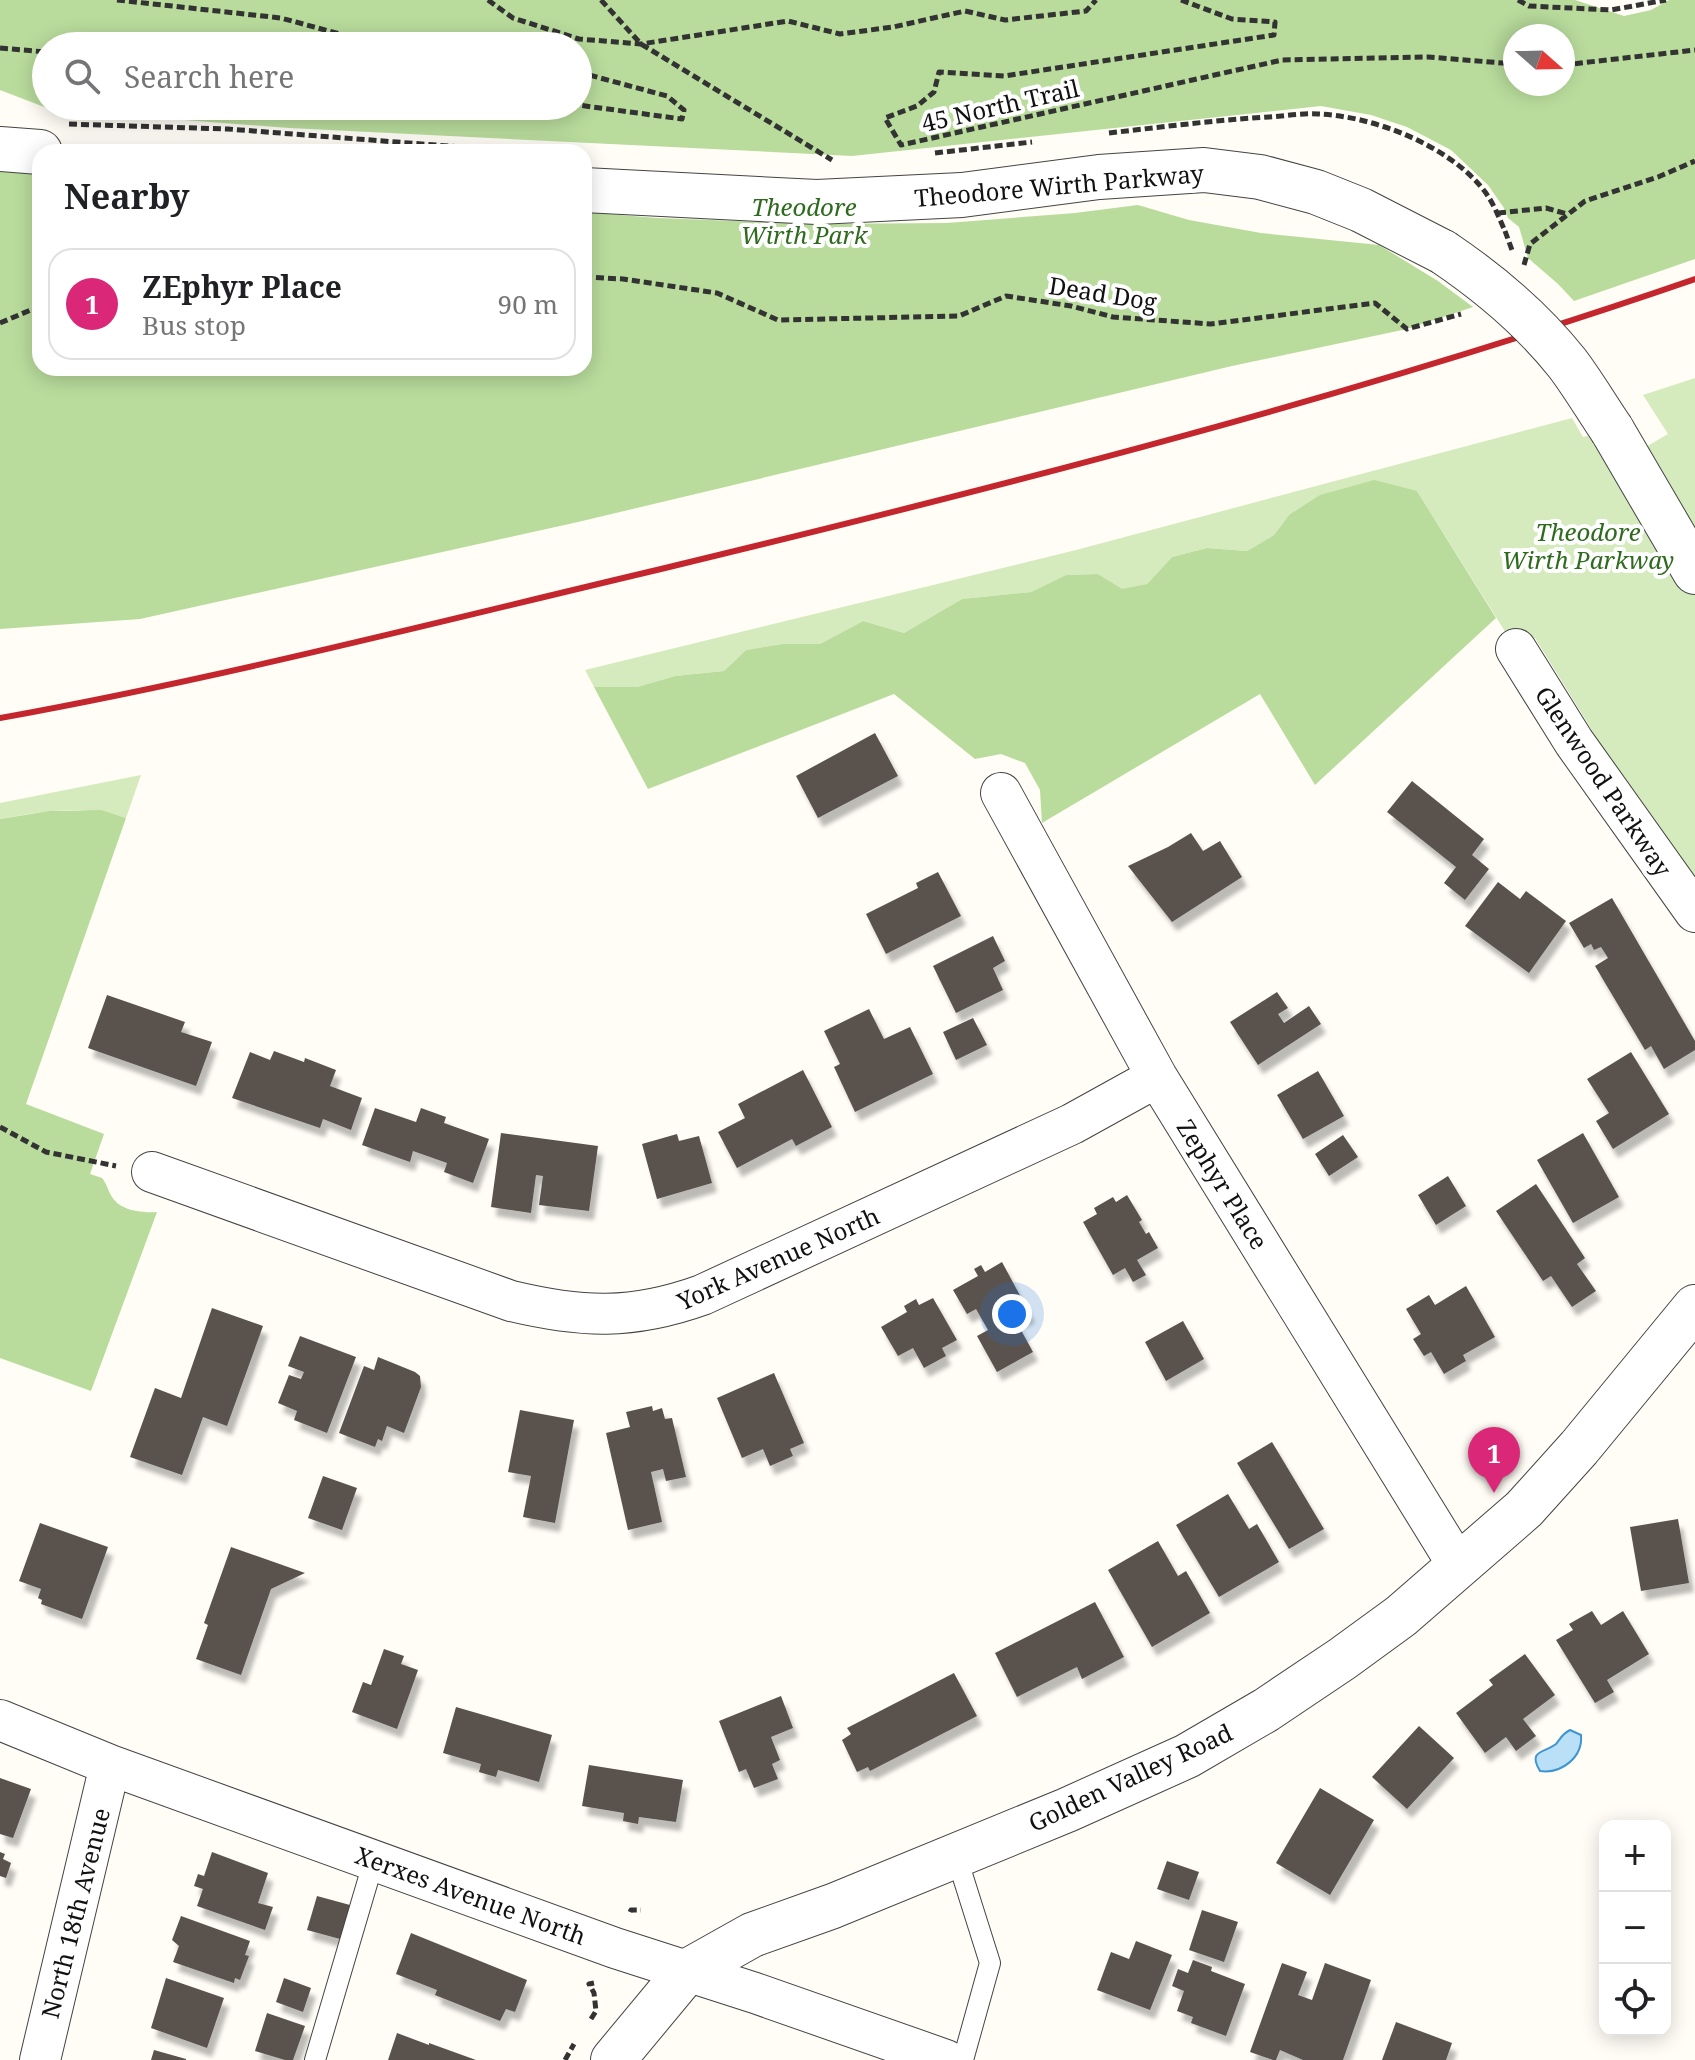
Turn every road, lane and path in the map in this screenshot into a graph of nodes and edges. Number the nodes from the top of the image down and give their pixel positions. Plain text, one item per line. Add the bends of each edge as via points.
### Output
1 (117, 0) edge
2 (488, 0) edge
3 (601, 0) edge
4 (1096, 0) edge
5 (1181, 0) edge
6 (1518, 0) edge
7 (1666, 0) edge
8 (332, 32) edge
9 (557, 32) edge
10 (592, 40) edge
11 (641, 44) junction
12 (0, 48) edge
13 (1695, 50) edge
14 (32, 51) edge
15 (1503, 63) edge
16 (1575, 64) edge
17 (592, 76) edge
18 (592, 107) edge
19 (52, 138) edge
20 (422, 144) edge
21 (0, 149) edge
22 (1695, 161) edge
23 (838, 164) dead end
24 (592, 190) edge
25 (1497, 213) dead end
26 (1567, 215) junction
27 (1522, 270) dead end
28 (592, 277) edge
29 (32, 309) edge
30 (1465, 313) dead end
31 (0, 323) edge
32 (1695, 572) edge
33 (1516, 649) dead end
34 (1001, 793) dead end
35 (1695, 912) edge
36 (1157, 1077) junction
37 (0, 1127) edge
38 (152, 1172) joint
39 (1695, 1307) edge
40 (1459, 1567) junction
41 (0, 1720) edge
42 (110, 1765) junction
43 (956, 1855) junction
44 (374, 1860) junction
45 (686, 1972) junction
46 (594, 1983) dead end
47 (588, 2023) dead end
48 (597, 2047) edge
49 (898, 2052) edge
50 (40, 2060) edge
51 (315, 2060) edge
52 (565, 2060) edge
53 (946, 2060) edge
54 (963, 2060) edge

1 - 8 path via 281,18
2 - 9 path via 513,18
3 - 11 path
4 - 11 path via 1086,11 1005,20 965,11 840,34 788,21
5 - 15 path, 45 North Trail via 1232,19 1275,22 1274,35 1004,76 939,72 934,92 917,106 885,118 901,145 1282,60 1428,57
6 - 7 path via 1529,6 1611,10
10 - 11 path
11 - 23 path
12 - 14 path
13 - 16 path
17 - 18 path via 667,96 684,110 682,119
19 - 20 path via 228,129
19 - 21 street
22 - 26 path via 1585,201
24 - 32 street, Theodore Wirth Parkway, bridge via 817,202 962,195 1204,170 1316,192 1443,252 1519,311 1567,363
25 - 26 path via 1546,208
26 - 27 path via 1530,244
28 - 30 path, Dead Dog via 717,293 778,320 959,316 1006,296 1113,317 1211,324 1375,303 1407,329
29 - 31 path
33 - 35 street, Glenwood Parkway via 1574,742
34 - 36 street, Zephyr Place
36 - 38 street, York Avenue North via 1072,1124 754,1273 672,1306 611,1314 557,1312 511,1301
36 - 40 street, Zephyr Place
37 - 38 path via 46,1152
39 - 40 street, Golden Valley Road via 1524,1509
40 - 43 street, Golden Valley Road via 1342,1659 1187,1756
41 - 42 street, Xerxes Avenue North
42 - 44 street, Xerxes Avenue North
42 - 50 street, North 18th Avenue
43 - 45 street, Golden Valley Road via 752,1935
43 - 54 lane via 990,1963
44 - 45 street, Xerxes Avenue North
44 - 51 lane
45 - 48 street, Golden Valley Road
45 - 49 street, Xerxes Avenue North via 755,1993
46 - 47 path via 589,1984 596,2011
48 - 52 path
49 - 53 street, Xerxes Avenue North

